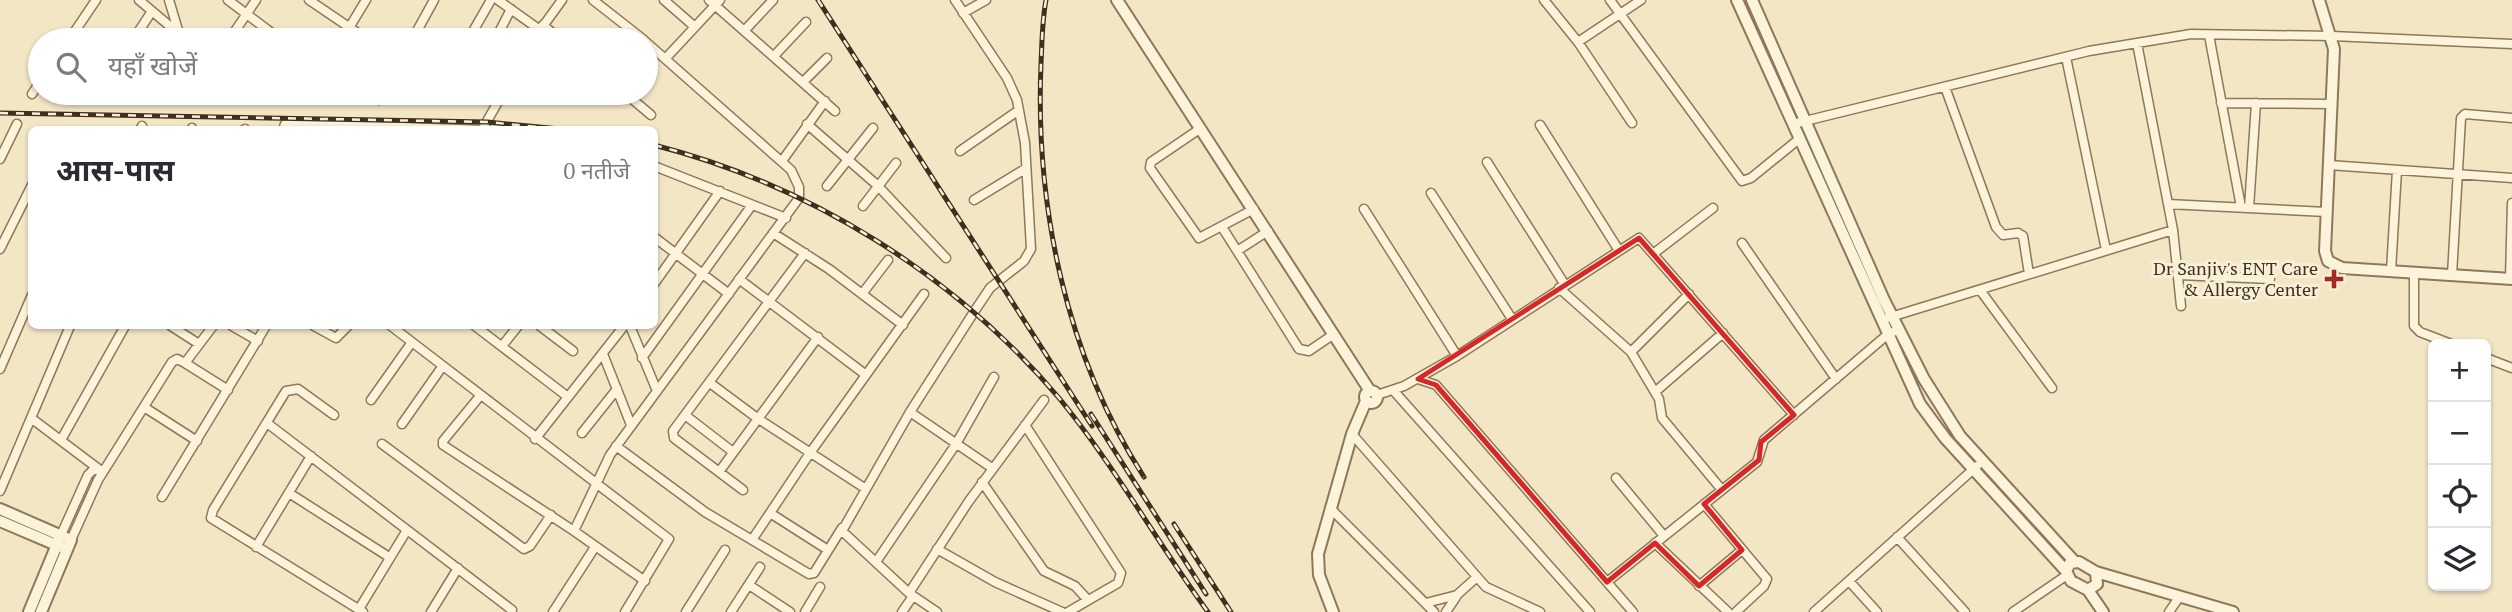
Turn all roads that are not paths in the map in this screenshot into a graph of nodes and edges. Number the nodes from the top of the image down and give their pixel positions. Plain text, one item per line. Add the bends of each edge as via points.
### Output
1 (96, 0) edge
2 (139, 0) edge
3 (169, 0) edge
4 (228, 0) edge
5 (256, 0) edge
6 (366, 0) edge
7 (434, 0) edge
8 (491, 0) edge
9 (498, 0) edge
10 (562, 0) edge
11 (593, 0) edge
12 (664, 0) edge
13 (773, 0) edge
14 (955, 0) edge
15 (986, 0) edge
16 (1117, 0) edge
17 (1544, 0) edge
18 (1610, 0) edge
19 (1641, 0) edge
20 (1737, 0) edge
21 (1752, 0) edge
22 (2319, 0) edge
23 (312, 1) edge
24 (715, 2) edge
25 (511, 9) junction
26 (152, 11) junction
27 (1621, 12) junction
28 (963, 13) junction
29 (246, 15) junction
30 (806, 22) dead end
31 (349, 27) joint
32 (695, 27) junction
33 (77, 28) edge
34 (141, 28) edge
35 (170, 28) edge
36 (177, 28) edge
37 (237, 28) edge
38 (264, 28) edge
39 (419, 28) edge
40 (475, 28) edge
41 (501, 28) edge
42 (542, 28) joint
43 (629, 28) edge
44 (745, 30) junction
45 (2209, 35) junction
46 (2332, 36) junction
47 (1578, 42) junction
48 (2137, 43) junction
49 (2512, 44) edge
50 (658, 52) edge
51 (774, 56) junction
52 (2066, 57) junction
53 (666, 58) junction
54 (827, 58) dead end
55 (804, 81) junction
56 (1945, 87) junction
57 (825, 101) junction
58 (2221, 103) junction
59 (2256, 103) junction
60 (2332, 104) junction
61 (496, 105) edge
62 (639, 105) edge
63 (1019, 110) junction
64 (835, 111) dead end
65 (651, 115) dead end
66 (2512, 118) edge
67 (1805, 121) junction
68 (1632, 123) dead end
69 (17, 124) dead end
70 (807, 124) junction
71 (1793, 124) junction
72 (1540, 125) dead end
73 (284, 126) edge
74 (367, 126) edge
75 (485, 126) edge
76 (873, 128) dead end
77 (1201, 128) junction
78 (1799, 139) junction
79 (960, 150) dead end
80 (849, 158) junction
81 (0, 159) edge
82 (782, 161) junction
83 (1487, 162) dead end
84 (896, 163) dead end
85 (2329, 165) junction
86 (658, 168) edge
87 (1025, 169) junction
88 (2397, 170) junction
89 (2455, 174) junction
90 (2512, 178) edge
91 (877, 185) junction
92 (827, 186) dead end
93 (720, 191) junction
94 (28, 193) edge
95 (1431, 193) dead end
96 (974, 200) dead end
97 (2512, 203) edge
98 (2168, 204) junction
99 (752, 205) junction
100 (863, 206) dead end
101 (1713, 208) dead end
102 (2245, 208) junction
103 (1254, 209) junction
104 (1364, 209) dead end
105 (2327, 212) junction
106 (786, 218) junction
107 (1222, 227) junction
108 (2173, 230) junction
109 (1268, 231) junction
110 (773, 233) junction
111 (658, 240) edge
112 (1742, 243) dead end
113 (1, 244) edge
114 (1618, 249) junction
115 (2106, 250) junction
116 (1237, 251) junction
117 (676, 253) junction
118 (805, 253) junction
119 (1653, 254) junction
120 (946, 258) dead end
121 (888, 260) dead end
122 (2391, 271) junction
123 (2414, 272) junction
124 (702, 273) junction
125 (2029, 274) junction
126 (2179, 275) junction
127 (2452, 275) junction
128 (658, 277) edge
129 (739, 279) junction
130 (2270, 279) dead end
131 (2511, 279) edge
132 (1562, 286) junction
133 (1980, 290) junction
134 (729, 293) junction
135 (862, 294) junction
136 (924, 294) dead end
137 (1689, 294) junction
138 (769, 301) junction
139 (28, 304) edge
140 (2181, 306) dead end
141 (1892, 317) junction
142 (1512, 319) junction
143 (1881, 320) junction
144 (903, 325) junction
145 (69, 329) edge
146 (123, 329) edge
147 (176, 329) edge
148 (211, 329) edge
149 (237, 329) edge
150 (264, 329) edge
151 (320, 329) edge
152 (345, 329) edge
153 (395, 329) edge
154 (479, 329) edge
155 (515, 329) edge
156 (544, 329) edge
157 (622, 329) edge
158 (631, 329) edge
159 (1899, 329) junction
160 (1723, 333) junction
161 (1334, 334) junction
162 (1887, 335) junction
163 (818, 337) junction
164 (2441, 339) edge
165 (258, 341) junction
166 (411, 342) junction
167 (200, 344) junction
168 (502, 346) junction
169 (573, 351) dead end
170 (1631, 352) junction
171 (603, 354) junction
172 (1457, 356) junction
173 (642, 358) junction
174 (2491, 360) edge
175 (186, 363) junction
176 (442, 367) junction
177 (2512, 368) edge
178 (0, 369) edge
179 (866, 375) junction
180 (994, 377) dead end
181 (1418, 379) junction
182 (1836, 379) junction
183 (710, 383) junction
184 (2052, 388) dead end
185 (617, 389) junction
186 (228, 390) junction
187 (1393, 390) junction
188 (657, 391) junction
189 (1655, 392) junction
190 (480, 396) junction
191 (1371, 396) junction
192 (568, 397) junction
193 (371, 400) dead end
194 (1045, 400) dead end
195 (144, 407) junction
196 (910, 412) junction
197 (334, 415) dead end
198 (685, 415) junction
199 (1794, 415) junction
200 (31, 418) junction
201 (757, 418) junction
202 (267, 423) junction
203 (402, 424) dead end
204 (631, 425) junction
205 (1025, 425) junction
206 (582, 433) dead end
207 (1352, 434) junction
208 (535, 439) junction
209 (61, 440) junction
210 (197, 441) junction
211 (382, 444) dead end
212 (956, 444) junction
213 (616, 446) junction
214 (733, 452) junction
215 (810, 453) junction
216 (311, 456) junction
217 (1977, 465) junction
218 (992, 468) junction
219 (102, 470) junction
220 (719, 472) junction
221 (1616, 478) dead end
222 (982, 482) junction
223 (597, 484) junction
224 (866, 489) junction
225 (743, 490) dead end
226 (1721, 490) junction
227 (0, 491) edge
228 (289, 493) junction
229 (162, 497) dead end
230 (1704, 504) junction
231 (1330, 508) junction
232 (0, 509) edge
233 (770, 513) junction
234 (551, 515) junction
235 (0, 521) edge
236 (842, 527) junction
237 (407, 530) junction
238 (574, 531) junction
239 (1664, 536) junction
240 (1897, 537) junction
241 (752, 540) junction
242 (64, 542) junction
243 (1655, 543) junction
244 (256, 547) junction
245 (595, 547) junction
246 (937, 549) junction
247 (725, 550) dead end
248 (828, 550) junction
249 (1742, 550) junction
250 (389, 557) junction
251 (2074, 561) junction
252 (876, 562) junction
253 (760, 567) dead end
254 (458, 568) junction
255 (2096, 572) junction
256 (2066, 573) junction
257 (1477, 577) junction
258 (645, 581) junction
259 (1849, 581) junction
260 (1607, 582) junction
261 (749, 585) junction
262 (1699, 586) junction
263 (820, 587) dead end
264 (2088, 590) junction
265 (1458, 594) junction
266 (911, 595) junction
267 (2180, 596) junction
268 (1087, 599) junction
269 (1426, 603) junction
270 (512, 610) dead end
271 (361, 611) edge
272 (29, 612) edge
273 (41, 612) edge
274 (431, 612) edge
275 (553, 612) edge
276 (625, 612) edge
277 (686, 612) edge
278 (731, 612) edge
279 (790, 612) edge
280 (805, 612) edge
281 (902, 612) edge
282 (937, 612) edge
283 (1062, 612) edge
284 (1068, 612) edge
285 (1333, 612) edge
286 (1434, 612) edge
287 (1446, 612) edge
288 (1540, 612) edge
289 (1590, 612) edge
290 (1633, 612) edge
291 (1728, 612) edge
292 (1736, 612) edge
293 (1814, 612) edge
294 (1877, 612) edge
295 (1965, 612) edge
296 (2013, 612) edge
297 (2103, 612) edge
298 (2169, 612) edge
299 (2233, 612) edge

1 - 33 street
2 - 26 street
3 - 36 street
4 - 29 street
5 - 29 street
6 - 31 street
7 - 39 street
8 - 40 street
9 - 25 street
10 - 42 street
11 - 43 street
12 - 32 street
13 - 44 street
14 - 28 street
15 - 28 street
16 - 77 street
17 - 47 street
18 - 27 street
19 - 27 street
20 - 71 street
21 - 67 street
22 - 46 street
23 - 31 street
24 - 32 street
24 - 44 street
25 - 41 street
25 - 42 street
26 - 34 street
26 - 35 street
27 - 47 street
27 - 78 street via 1742,181
28 - 63 street via 1007,78
29 - 37 street
29 - 38 street
30 - 51 street
32 - 53 street
44 - 51 street
45 - 46 street
45 - 48 street
45 - 58 street
46 - 49 street
46 - 60 street
47 - 68 street
48 - 52 street
48 - 98 street
50 - 53 street
51 - 55 street
52 - 56 street
52 - 115 street
53 - 82 street
54 - 55 street
55 - 57 street
56 - 67 street
56 - 125 street via 1996,226 2003,235 2023,236
57 - 64 street
57 - 70 street
58 - 59 street
58 - 102 street
59 - 60 street
59 - 102 street
60 - 85 street
61 - 75 street
62 - 65 street
63 - 79 street
63 - 87 street
66 - 89 street via 2462,116
67 - 71 street
67 - 141 street
69 - 81 street
70 - 80 street
70 - 82 street
71 - 78 street
72 - 114 street
73 - 74 street
76 - 80 street
77 - 103 street
77 - 107 street via 1151,162 1150,168 1195,236 1202,238
78 - 143 street
80 - 91 street
80 - 92 street
82 - 106 street via 799,187 799,198
83 - 132 street
84 - 91 street
85 - 88 street
85 - 105 street
86 - 93 street
87 - 96 street
87 - 196 street via 1032,230 1028,255 990,288
88 - 89 street
88 - 122 street
89 - 90 street
89 - 127 street
91 - 100 street
91 - 120 street
93 - 99 street
93 - 117 street
94 - 113 street
95 - 142 street
97 - 131 street
98 - 102 street
98 - 108 street
99 - 106 street
99 - 124 street
101 - 119 street
102 - 105 street
103 - 107 street
103 - 109 street
104 - 172 street
105 - 122 street via 2328,261 2342,268
106 - 110 street
107 - 116 street
108 - 115 street
108 - 126 street
109 - 116 street
109 - 161 street
110 - 118 street
110 - 129 street
111 - 117 street
112 - 182 street
114 - 119 street via 1639,238
114 - 132 street
115 - 125 street
116 - 161 street via 1299,349 1308,351
117 - 124 street
117 - 128 street
118 - 135 street
118 - 138 street
119 - 137 street
121 - 135 street
122 - 123 street
123 - 127 street
123 - 164 street via 2414,326
124 - 134 street
124 - 173 street
125 - 133 street
126 - 130 street
126 - 140 street
127 - 131 street
129 - 134 street
129 - 138 street
132 - 142 street
132 - 170 street via 1595,323 1618,337
133 - 141 street
133 - 184 street
134 - 188 street
135 - 144 street
136 - 144 street
137 - 160 street
137 - 170 street
138 - 163 street
138 - 183 street
139 - 178 street
141 - 143 street
141 - 159 street
142 - 172 street
143 - 162 street
144 - 179 street
145 - 200 street
146 - 209 street
147 - 167 street
148 - 167 street
149 - 165 street
150 - 165 street
151 - 152 street via 336,338
153 - 166 street
154 - 168 street
155 - 168 street
156 - 169 street
157 - 171 street
158 - 173 street
159 - 162 street
159 - 217 street
160 - 189 street
160 - 199 street
161 - 191 street
162 - 182 street
162 - 217 street via 1920,404
163 - 179 street
163 - 201 street
165 - 186 street
166 - 176 street
166 - 193 street
167 - 175 street
168 - 192 street
170 - 189 street
171 - 185 street
171 - 192 street
172 - 181 street
173 - 188 street
174 - 177 street
175 - 186 street
175 - 195 street via 172,362
176 - 190 street
176 - 203 street
179 - 215 street
180 - 212 street
181 - 187 street
181 - 260 street via 1436,385
182 - 199 street
183 - 198 street
183 - 201 street
185 - 204 street
185 - 206 street
186 - 210 street
187 - 191 street
187 - 289 street
188 - 204 street
189 - 226 street via 1662,418
190 - 208 street
190 - 234 street via 443,445
191 - 207 street
192 - 208 street
194 - 205 street
195 - 210 street
195 - 219 street
196 - 212 street
196 - 224 street
197 - 202 street via 292,388
198 - 214 street
198 - 220 street via 673,431 674,438
199 - 226 street via 1762,442 1757,462
200 - 209 street
200 - 227 street
201 - 214 street
201 - 215 street
202 - 216 street
202 - 244 street via 211,514 215,522
204 - 213 street
205 - 218 street
205 - 268 street via 1121,573 1118,583
207 - 231 street
207 - 257 street
208 - 223 street
209 - 219 street
210 - 229 street
211 - 234 street via 524,549
212 - 218 street
212 - 252 street
213 - 223 street
213 - 241 street via 705,512
214 - 220 street
215 - 224 street
215 - 233 street
216 - 228 street
216 - 237 street
217 - 240 street
217 - 251 street
217 - 256 street
218 - 222 street
219 - 242 street via 88,475
220 - 225 street
221 - 239 street
222 - 246 street
222 - 268 street via 1044,571 1075,586
223 - 238 street
223 - 258 street via 669,539
224 - 236 street
226 - 230 street
228 - 244 street
228 - 250 street
230 - 239 street
230 - 249 street
231 - 269 street
231 - 285 street via 1317,563
232 - 242 street
233 - 241 street
233 - 248 street
234 - 238 street
235 - 242 street
236 - 248 street
236 - 252 street via 844,535
237 - 250 street
237 - 254 street
238 - 245 street
239 - 243 street
240 - 259 street
240 - 295 street
241 - 248 street via 811,575
242 - 272 street
242 - 273 street
243 - 260 street
243 - 262 street
244 - 271 street
245 - 258 street
245 - 275 street
246 - 266 street
246 - 283 street
247 - 277 street
249 - 262 street
249 - 292 street via 1767,581
250 - 271 street
251 - 255 street
251 - 256 street
252 - 266 street
253 - 261 street
254 - 270 street
254 - 274 street
255 - 264 street via 2097,584
255 - 267 street
256 - 264 street
256 - 296 street
257 - 265 street
257 - 288 street via 1495,593
258 - 276 street
259 - 293 street
259 - 294 street
260 - 290 street
261 - 278 street
261 - 279 street
262 - 291 street
263 - 280 street
264 - 297 street
265 - 269 street
265 - 287 street
266 - 281 street
266 - 282 street
267 - 298 street
267 - 299 street
268 - 284 street
269 - 286 street

